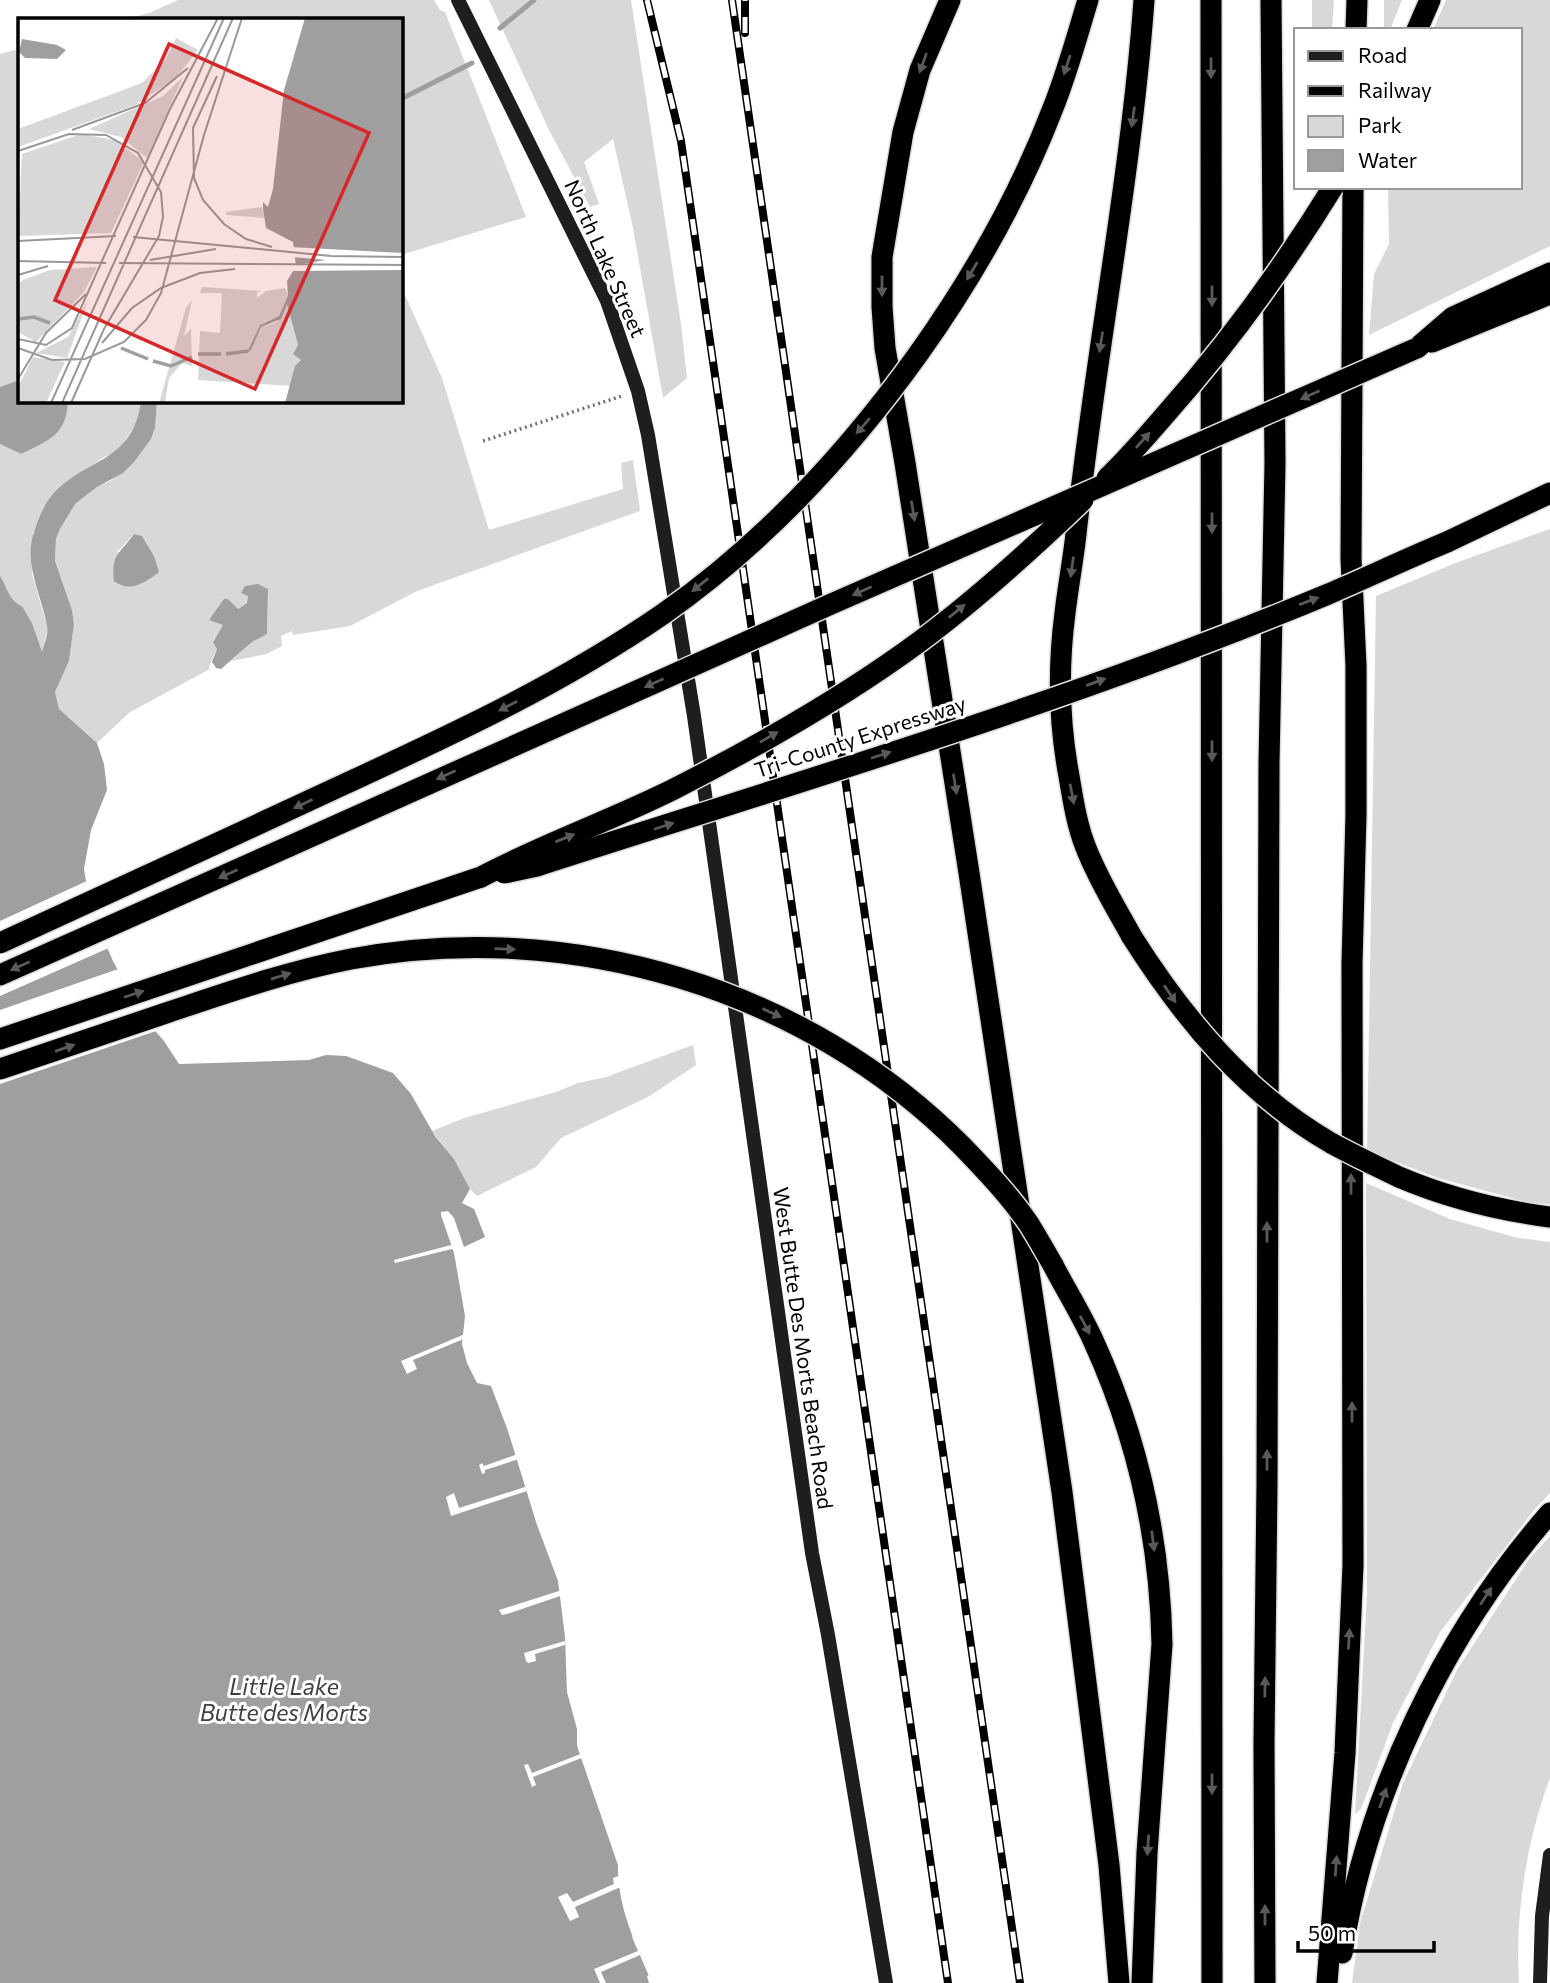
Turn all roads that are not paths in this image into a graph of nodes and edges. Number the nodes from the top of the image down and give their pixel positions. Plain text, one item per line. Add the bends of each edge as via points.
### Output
1 (458, 0) edge
2 (950, 0) edge
3 (1088, 0) edge
4 (1144, 0) edge
5 (1211, 0) edge
6 (1270, 0) edge
7 (1357, 0) edge
8 (1430, 0) edge
9 (1356, 28) edge
10 (1418, 28) edge
11 (1332, 189) edge
12 (1353, 189) edge
13 (1550, 273) edge
14 (1550, 294) edge
15 (1418, 348) junction
16 (1550, 493) edge
17 (694, 716) joint
18 (481, 877) junction
19 (0, 943) edge
20 (0, 975) edge
21 (0, 1040) edge
22 (0, 1069) edge
23 (1550, 1217) edge
24 (1550, 1513) edge
25 (1550, 1855) edge
26 (886, 1983) edge
27 (1119, 1983) edge
28 (1142, 1983) edge
29 (1212, 1983) edge
30 (1265, 1983) edge
31 (1327, 1983) edge
32 (1337, 1983) edge
33 (1540, 1983) edge

1 - 17 street, North Lake Street via 607,301 638,391
2 -> 27 highway via 920,70 904,132 882,257 885,348 1062,1492
3 -> 19 highway, bridge via 1054,107 1025,174 941,323 871,417 764,530 687,596 534,693
4 -> 23 highway, bridge via 1137,90 1065,615 1061,712 1085,847 1132,937 1177,1006 1231,1065 1278,1105 1330,1142 1399,1177 1472,1203
5 -> 29 highway
30 -> 6 highway via 1269,764 1275,463
7 - 9 highway
8 - 10 highway
18 -> 11 highway, bridge via 673,790 739,754 918,643 980,593 1123,463 1190,387 1246,318
31 -> 12 highway via 1345,1753 1353,1565
13 - 15 highway via 1453,317
14 - 15 highway
15 -> 20 highway, bridge
18 -> 16 highway, Tri-County Expressway, bridge via 537,866 1080,688 1325,595
17 - 26 street, West Butte Des Morts Beach Road via 812,1553
21 -> 18 highway, Tri-County Expressway
22 -> 28 highway, bridge via 295,972 414,951 488,948 597,957 675,976 775,1014 877,1074 914,1102 976,1161 1028,1222 1053,1265 1107,1374 1149,1508 1162,1644
32 -> 24 highway via 1359,1877 1406,1740 1445,1662 1483,1601
25 - 33 street

